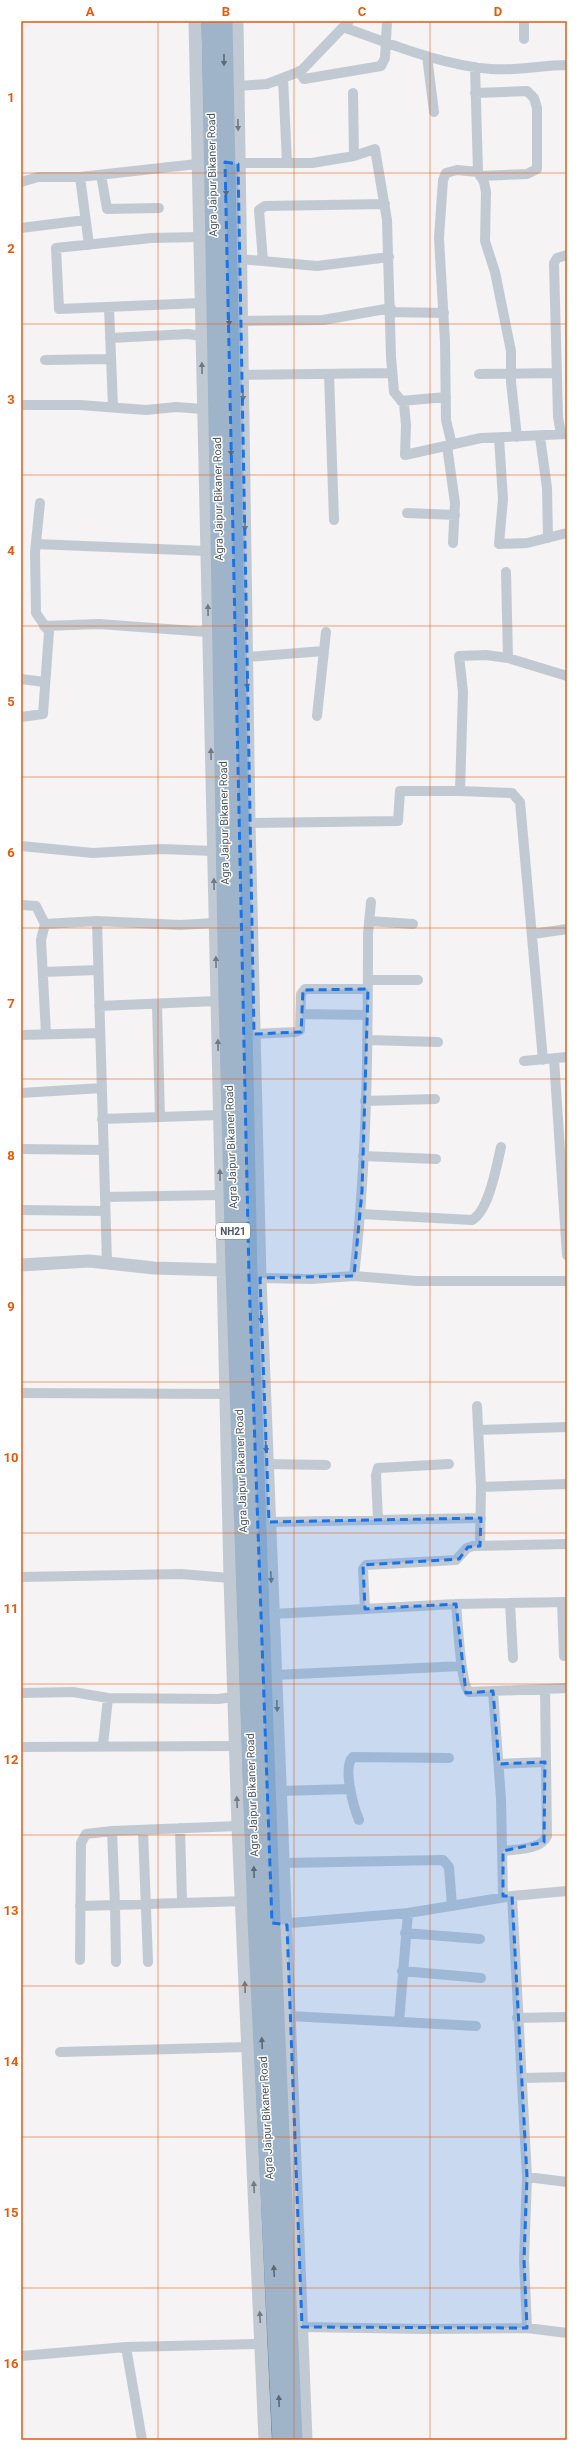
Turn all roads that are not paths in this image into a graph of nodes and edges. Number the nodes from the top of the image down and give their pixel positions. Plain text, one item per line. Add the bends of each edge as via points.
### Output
1 (195, 21) edge
2 (210, 21) edge
3 (224, 21) edge
4 (237, 21) edge
5 (387, 21) edge
6 (524, 21) edge
7 (346, 24) edge
8 (524, 39) dead end
9 (387, 42) junction
10 (427, 56) junction
11 (567, 65) edge
12 (475, 67) junction
13 (299, 71) junction
14 (283, 78) junction
15 (237, 86) junction
16 (352, 93) dead end
17 (474, 93) junction
18 (434, 112) dead end
19 (354, 156) junction
20 (218, 163) junction
21 (286, 163) junction
22 (479, 174) junction
23 (101, 175) junction
24 (80, 176) junction
25 (21, 182) edge
26 (385, 204) junction
27 (159, 208) dead end
28 (85, 220) junction
29 (21, 228) edge
30 (199, 237) junction
31 (89, 245) junction
32 (567, 255) edge
33 (389, 257) junction
34 (240, 259) junction
35 (263, 262) junction
36 (201, 303) junction
37 (109, 307) junction
38 (391, 310) junction
39 (444, 313) junction
40 (241, 321) junction
41 (201, 336) junction
42 (110, 338) junction
43 (111, 359) junction
44 (45, 360) dead end
45 (392, 373) junction
46 (511, 373) junction
47 (557, 373) junction
48 (329, 374) junction
49 (479, 374) dead end
50 (242, 375) junction
51 (446, 397) junction
52 (401, 401) junction
53 (21, 405) edge
54 (113, 407) junction
55 (203, 409) junction
56 (564, 434) edge
57 (517, 437) junction
58 (540, 437) junction
59 (498, 438) junction
60 (449, 446) junction
61 (40, 503) dead end
62 (407, 513) dead end
63 (455, 515) junction
64 (334, 520) dead end
65 (567, 533) edge
66 (548, 538) junction
67 (453, 543) dead end
68 (36, 544) junction
69 (206, 551) junction
70 (506, 572) dead end
71 (44, 626) junction
72 (208, 632) junction
73 (326, 632) dead end
74 (324, 651) junction
75 (247, 657) junction
76 (508, 658) junction
77 (567, 676) edge
78 (21, 679) edge
79 (44, 682) junction
80 (317, 716) dead end
81 (21, 717) edge
82 (460, 792) junction
83 (249, 823) junction
84 (21, 846) edge
85 (213, 851) junction
86 (371, 902) dead end
87 (21, 905) edge
88 (97, 921) junction
89 (369, 921) junction
90 (215, 923) junction
91 (45, 924) junction
92 (413, 924) dead end
93 (567, 929) edge
94 (533, 934) junction
95 (98, 970) junction
96 (43, 972) junction
97 (418, 980) dead end
98 (368, 984) junction
99 (216, 1001) junction
100 (157, 1004) junction
101 (99, 1006) junction
102 (301, 1014) junction
103 (367, 1015) junction
104 (100, 1033) junction
105 (46, 1034) junction
106 (254, 1034) junction
107 (21, 1035) edge
108 (366, 1040) junction
109 (438, 1042) dead end
110 (567, 1057) edge
111 (554, 1058) junction
112 (543, 1060) junction
113 (524, 1061) dead end
114 (102, 1088) junction
115 (21, 1093) edge
116 (435, 1099) dead end
117 (365, 1101) junction
118 (219, 1115) junction
119 (160, 1117) junction
120 (102, 1119) junction
121 (501, 1147) dead end
122 (21, 1149) edge
123 (104, 1150) junction
124 (363, 1156) junction
125 (436, 1159) dead end
126 (564, 1164) edge
127 (221, 1195) junction
128 (105, 1197) junction
129 (21, 1210) edge
130 (105, 1211) junction
131 (361, 1214) junction
132 (567, 1255) edge
133 (107, 1263) junction
134 (21, 1265) edge
135 (223, 1270) junction
136 (354, 1276) junction
137 (260, 1278) junction
138 (567, 1281) edge
139 (21, 1393) edge
140 (226, 1394) junction
141 (477, 1406) dead end
142 (567, 1427) edge
143 (478, 1430) junction
144 (267, 1464) junction
145 (449, 1464) dead end
146 (326, 1465) dead end
147 (567, 1484) edge
148 (481, 1487) junction
149 (481, 1518) junction
150 (378, 1520) junction
151 (269, 1522) junction
152 (567, 1544) edge
153 (480, 1546) junction
154 (21, 1577) edge
155 (230, 1578) junction
156 (564, 1602) edge
157 (510, 1603) junction
158 (456, 1604) junction
159 (365, 1609) junction
160 (273, 1614) junction
161 (564, 1656) dead end
162 (512, 1658) dead end
163 (462, 1666) junction
164 (275, 1675) junction
165 (567, 1688) edge
166 (545, 1689) junction
167 (493, 1691) junction
168 (21, 1693) edge
169 (234, 1697) junction
170 (108, 1698) junction
171 (103, 1746) junction
172 (236, 1746) junction
173 (21, 1747) edge
174 (449, 1758) dead end
175 (545, 1762) junction
176 (499, 1764) junction
177 (350, 1789) junction
178 (280, 1791) junction
179 (359, 1820) dead end
180 (238, 1826) junction
181 (180, 1828) junction
182 (143, 1830) junction
183 (112, 1831) junction
184 (503, 1851) junction
185 (284, 1862) junction
186 (567, 1891) edge
187 (508, 1896) junction
188 (182, 1901) junction
189 (248, 1901) junction
190 (145, 1903) junction
191 (115, 1905) junction
192 (80, 1906) junction
193 (452, 1906) junction
194 (408, 1913) junction
195 (271, 1923) junction
196 (405, 1933) junction
197 (480, 1939) dead end
198 (80, 1960) dead end
199 (116, 1962) dead end
200 (148, 1962) dead end
201 (402, 1971) junction
202 (481, 1978) dead end
203 (290, 2016) junction
204 (567, 2017) edge
205 (517, 2018) junction
206 (399, 2022) junction
207 (476, 2026) dead end
208 (248, 2047) junction
209 (60, 2052) dead end
210 (567, 2077) edge
211 (522, 2078) junction
212 (527, 2177) junction
213 (567, 2182) edge
214 (302, 2327) junction
215 (527, 2328) junction
216 (567, 2333) edge
217 (261, 2344) junction
218 (126, 2347) junction
219 (21, 2356) edge
220 (142, 2440) edge
221 (265, 2440) edge
222 (281, 2440) edge
223 (294, 2440) edge
224 (306, 2440) edge

1 - 20 street
2 - 20 highway, Agra Jaipur Bikaner Road / NH21
3 -> 20 highway, Agra Jaipur Bikaner Road / NH21
4 - 15 street
5 - 9 street
6 - 8 street
7 - 9 street
7 - 13 street
9 - 10 street
9 - 13 street via 384,63 377,68 304,80
10 - 12 street
10 - 18 street
11 - 12 street via 523,69
12 - 17 street
13 - 14 street
14 - 15 street via 267,84
14 - 21 street
15 -> 20 street
16 - 19 street
17 - 22 street
17 - 22 street via 527,91 534,98 536,108 537,169 527,174
19 - 21 street via 312,163
19 - 26 street via 375,149
20 - 21 street
20 - 23 street
20 - 30 street
20 - 34 street
189 -> 20 highway, Agra Jaipur Bikaner Road / NH21 via 227,1000
20 -> 195 highway, Agra Jaipur Bikaner Road / NH21 via 249,1277
22 - 39 street via 471,170 450,171 443,180 439,238
22 - 46 street via 486,192 484,241 495,272 506,318
23 - 24 street
23 - 27 street via 107,209
24 - 25 street via 38,177
24 - 28 street
26 - 33 street
26 - 35 street via 265,206 259,210
28 - 29 street
28 - 31 street
30 - 31 street via 151,238
30 - 36 street
31 - 37 street via 56,248 59,309
32 - 47 street via 557,258 554,263
33 - 35 street via 317,266
33 - 38 street
34 - 35 street
34 - 40 street
36 - 37 street
36 - 41 street
37 - 42 street
38 - 39 street
38 - 40 street via 324,320
38 - 45 street
39 - 51 street
40 - 50 street
41 - 42 street via 188,334
55 -> 41 street
42 - 43 street
43 - 44 street
43 - 54 street
45 - 48 street
45 - 52 street via 394,392
46 - 47 street
46 - 49 street
46 - 57 street
47 - 56 street via 558,417
48 - 50 street
48 - 64 street
50 -> 75 street
51 - 52 street
51 - 60 street
52 - 60 street via 404,404 406,425 405,455
53 - 54 street
54 - 55 street via 146,410 176,407
55 - 69 street
56 - 58 street
57 - 58 street
57 - 59 street
58 - 66 street via 547,488
59 - 60 street via 481,438
59 - 66 street via 503,500 499,544 527,543
60 - 63 street
61 - 68 street
62 - 63 street
63 - 67 street
65 - 66 street
68 - 69 street
68 - 71 street via 36,613
72 -> 69 street
70 - 76 street
71 - 72 street via 99,624
71 - 79 street via 49,632
85 -> 72 street
73 - 74 street
74 - 75 street
74 - 80 street
75 -> 83 street
76 - 77 street
76 - 82 street via 486,655 458,656 464,692
78 - 79 street
79 - 81 street via 43,714
82 - 83 street via 400,791 398,820
82 - 94 street via 512,792 520,802
83 - 106 street
84 - 85 street via 93,854 162,849
90 -> 85 street
86 - 89 street
87 - 91 street via 36,906
88 - 90 street via 180,925
88 - 91 street
88 - 95 street
89 - 92 street
89 - 98 street
99 -> 90 street
91 - 96 street via 41,940
93 - 94 street
94 - 112 street
95 - 96 street
95 - 101 street
96 - 105 street
97 - 98 street
98 - 102 street via 305,989 301,994
98 - 103 street
99 - 100 street
118 -> 99 street
100 - 101 street
100 - 119 street
101 - 104 street
102 - 103 street
102 - 106 street via 301,1028 298,1032
103 - 108 street
104 - 105 street
104 - 114 street
105 - 107 street
106 - 137 street
108 - 109 street
108 - 117 street
110 - 111 street
111 - 112 street
111 - 126 street
112 - 113 street
114 - 115 street
114 - 120 street
116 - 117 street
117 - 124 street
118 - 119 street
127 -> 118 street
119 - 120 street
120 - 123 street
121 - 131 street via 495,1175 480,1214 472,1220
122 - 123 street
123 - 128 street
124 - 125 street
124 - 131 street
126 - 132 street
127 - 128 street
127 - 135 street
128 - 130 street
129 - 130 street
130 - 133 street
131 - 136 street
133 - 134 street via 89,1261
133 - 135 street via 154,1268
135 - 140 street
136 - 137 street via 312,1279
136 - 138 street via 416,1280
137 -> 144 street
139 - 140 street
140 - 155 street
141 - 143 street
142 - 143 street
143 - 148 street
144 - 146 street
144 - 151 street
145 - 150 street via 378,1468
147 - 148 street
148 - 149 street
149 - 150 street
149 - 153 street
150 - 151 street
151 -> 160 street
152 - 153 street
153 - 159 street via 467,1548 456,1560 364,1566
154 - 155 street via 181,1574
155 - 169 street
156 - 157 street
156 - 161 street
157 - 158 street
157 - 162 street
158 - 159 street
158 - 163 street
159 - 160 street
160 - 164 street
163 - 164 street
163 - 167 street via 467,1690
164 -> 178 street
165 - 166 street
166 - 167 street
166 - 175 street
167 - 176 street
168 - 170 street via 73,1692
169 - 170 street
169 - 172 street
170 - 171 street
171 - 172 street
171 - 173 street
180 -> 172 street
174 - 177 street via 355,1756 349,1763
175 - 176 street
175 - 184 street via 547,1836 544,1842 538,1845
176 - 184 street
177 - 178 street
177 - 179 street
178 - 185 street
180 - 181 street
180 - 189 street
181 - 182 street
181 - 188 street
182 - 183 street
182 - 190 street
183 - 191 street
183 - 192 street via 91,1832 82,1837
184 - 187 street
185 - 193 street via 443,1860 449,1867
185 - 195 street
186 - 187 street
187 - 193 street
187 - 205 street
188 - 189 street
188 - 190 street
189 - 195 highway, Agra Jaipur Bikaner Road / NH21
208 -> 189 street
190 - 191 street
190 - 200 street
191 - 192 street
191 - 199 street
192 - 198 street
193 - 194 street
194 - 195 street
194 - 196 street
195 - 203 street
222 -> 195 highway, Agra Jaipur Bikaner Road / NH21
195 - 223 highway, Agra Jaipur Bikaner Road / NH21
196 - 197 street
196 - 201 street
201 - 202 street
201 - 206 street
203 - 206 street
203 - 214 street
204 - 205 street
205 - 211 street
206 - 207 street
208 - 209 street
217 -> 208 street
210 - 211 street
211 - 212 street
212 - 213 street
212 - 215 street via 524,2260
214 - 215 street
214 - 224 street
215 - 216 street
217 - 218 street
217 - 221 street
218 - 219 street
218 - 220 street

